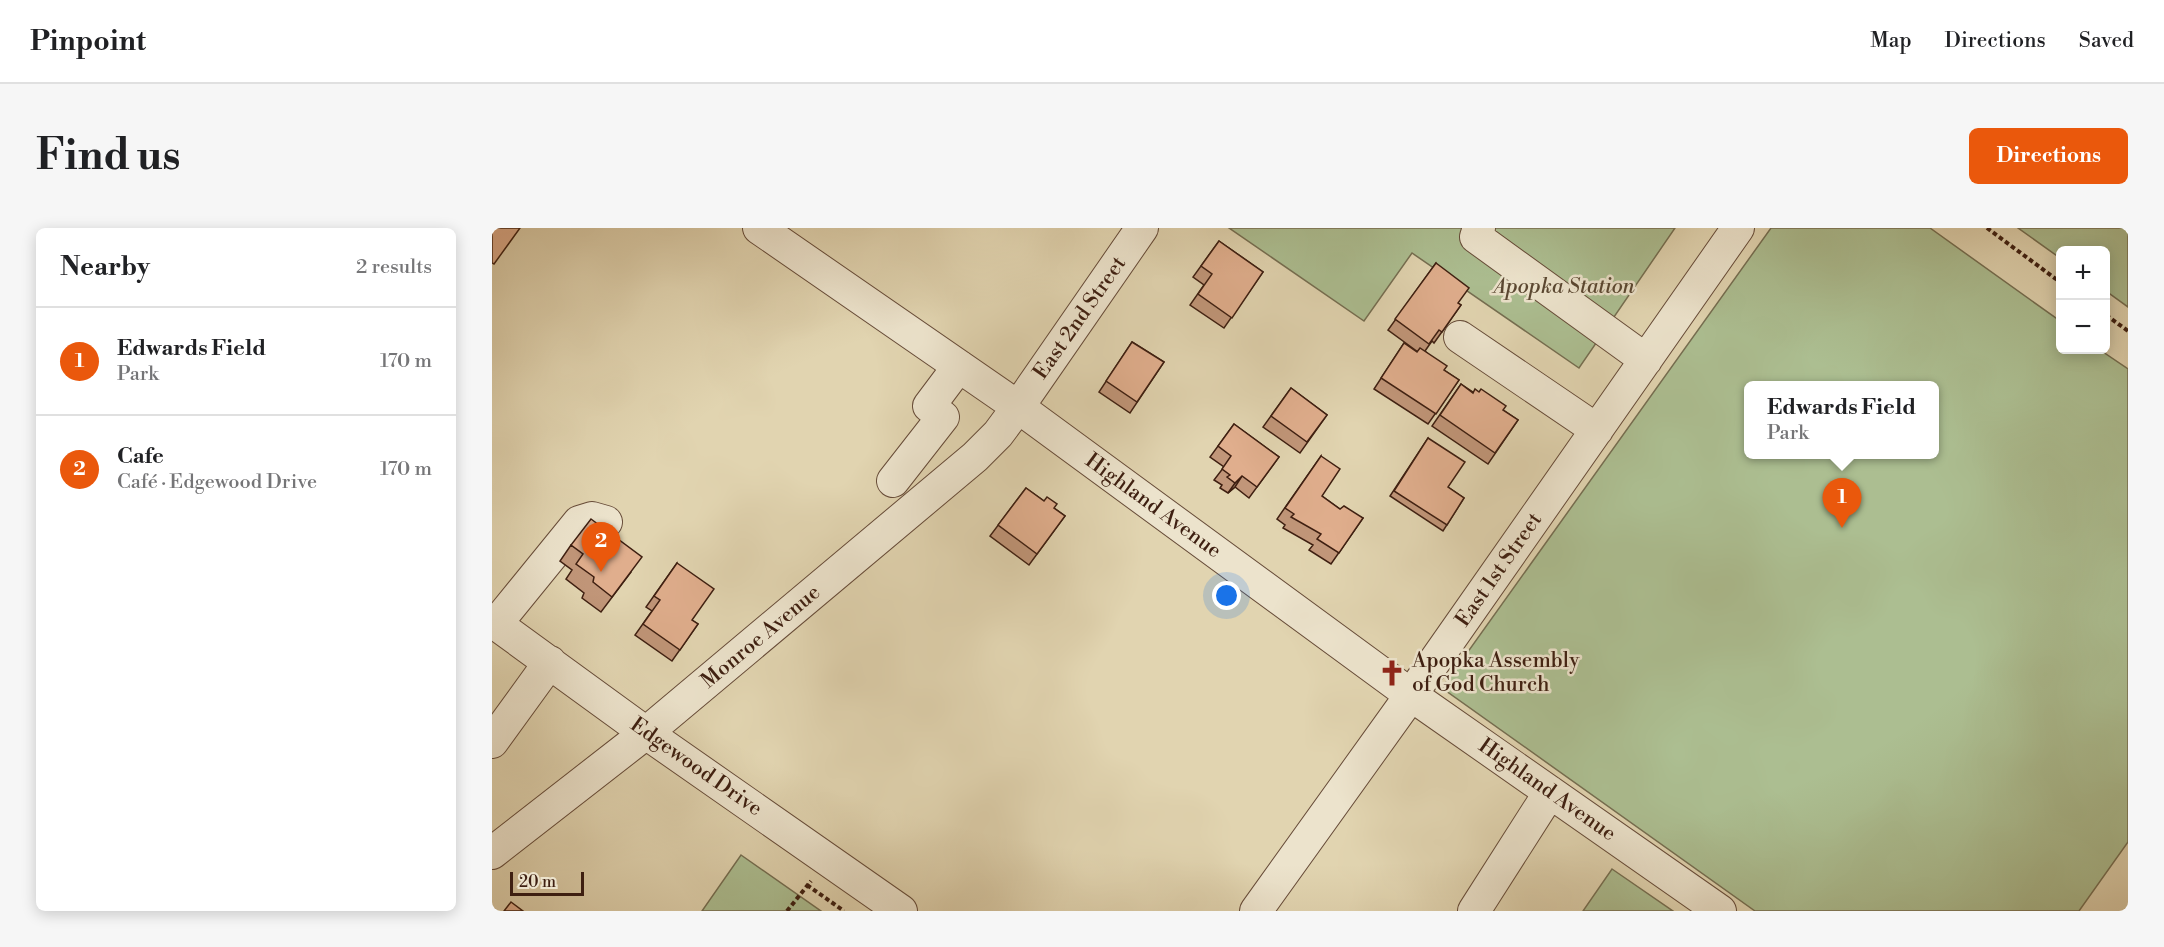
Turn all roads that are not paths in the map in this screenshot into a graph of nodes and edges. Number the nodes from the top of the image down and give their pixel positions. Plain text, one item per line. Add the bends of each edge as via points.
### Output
1 (759, 228) edge
2 (1142, 228) edge
3 (1479, 228) edge
4 (1738, 228) edge
5 (1460, 337) dead end
6 (1646, 360) junction
7 (959, 366) junction
8 (1018, 407) junction
9 (1597, 430) junction
10 (893, 480) dead end
11 (606, 522) dead end
12 (494, 622) edge
13 (550, 662) junction
14 (1411, 695) junction
15 (496, 727) edge
16 (646, 733) junction
17 (1550, 792) junction
18 (492, 852) edge
19 (902, 911) edge
20 (1256, 911) edge
21 (1474, 911) edge
22 (1720, 911) edge

1 - 7 street, Highland Avenue
2 - 8 street, East 2nd Street
3 - 6 street via 1476,237
4 - 6 street, East 1st Street
5 - 9 street
6 - 9 street, East 1st Street
7 - 8 street, Highland Avenue
7 - 10 street via 929,406 943,417
8 - 14 street, Highland Avenue
8 - 16 street, Monroe Avenue via 975,457
9 - 14 street, East 1st Street
11 - 12 street via 592,518 579,522
12 - 13 street, Edgewood Drive
13 - 15 street
13 - 16 street, Edgewood Drive
14 - 17 street, Highland Avenue
14 - 20 street, East 1st Street
16 - 18 street, Monroe Avenue
16 - 19 street, Edgewood Drive
17 - 21 street
17 - 22 street, Highland Avenue

